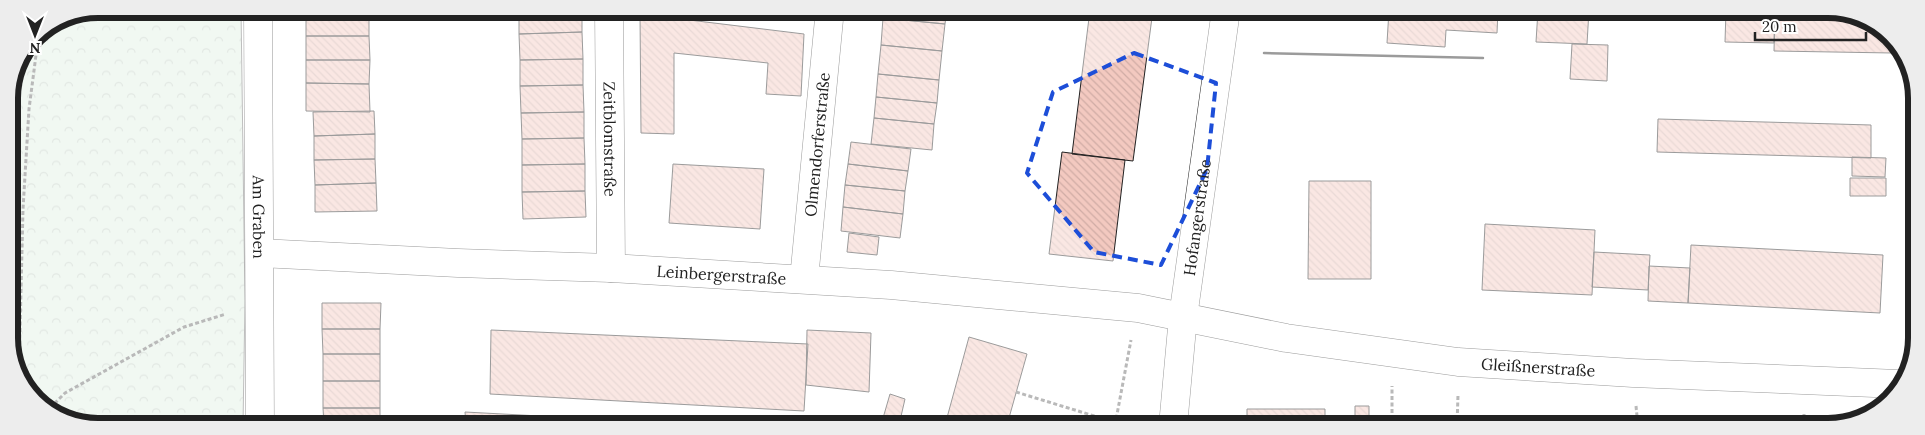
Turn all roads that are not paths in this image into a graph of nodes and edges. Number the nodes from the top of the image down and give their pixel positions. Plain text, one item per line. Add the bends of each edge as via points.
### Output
1 (258, 18) edge
2 (609, 18) edge
3 (829, 18) edge
4 (1225, 18) edge
5 (260, 253) junction
6 (611, 268) junction
7 (804, 279) junction
8 (1183, 317) junction
9 (1893, 384) edge
10 (1174, 417) edge
11 (260, 418) edge

1 - 5 street, Am Graben
2 - 6 street, Zeitblomstraße
3 - 7 street, Olmendorferstraße
4 - 8 street, Hofangerstraße
5 - 6 street, Leinbergerstraße
5 - 11 street, Am Graben
6 - 7 street, Leinbergerstraße
7 - 8 street, Leinbergerstraße via 1138,308
8 - 9 street, Gleißnerstraße via 1286,338 1458,362
8 - 10 street, Hofangerstraße

